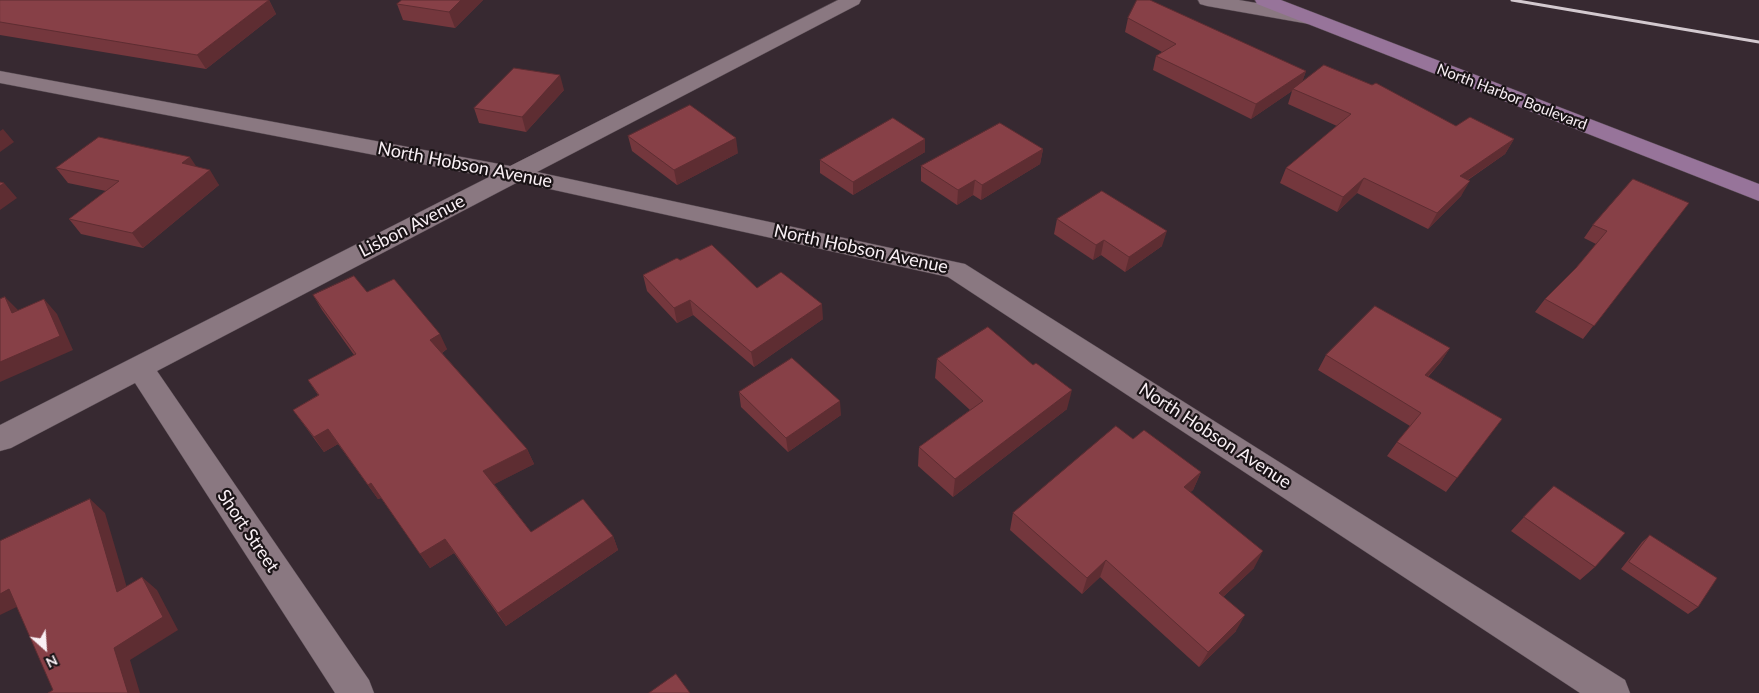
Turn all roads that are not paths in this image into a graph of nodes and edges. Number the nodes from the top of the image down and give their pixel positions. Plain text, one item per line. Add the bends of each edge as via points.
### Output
1 (852, 0) edge
2 (1207, 0) edge
3 (1264, 0) edge
4 (1309, 18) junction
5 (0, 77) edge
6 (513, 174) junction
7 (1759, 193) edge
8 (140, 368) junction
9 (0, 439) edge
10 (356, 693) edge
11 (1612, 693) edge

1 - 6 street, Lisbon Avenue
2 - 4 street
3 - 4 main road, North Harbor Boulevard
4 - 7 main road, North Harbor Boulevard
5 - 6 street, North Hobson Avenue
6 - 8 street, Lisbon Avenue
6 - 11 street, North Hobson Avenue via 956,270
8 - 9 street, Lisbon Avenue
8 - 10 street, Short Street

